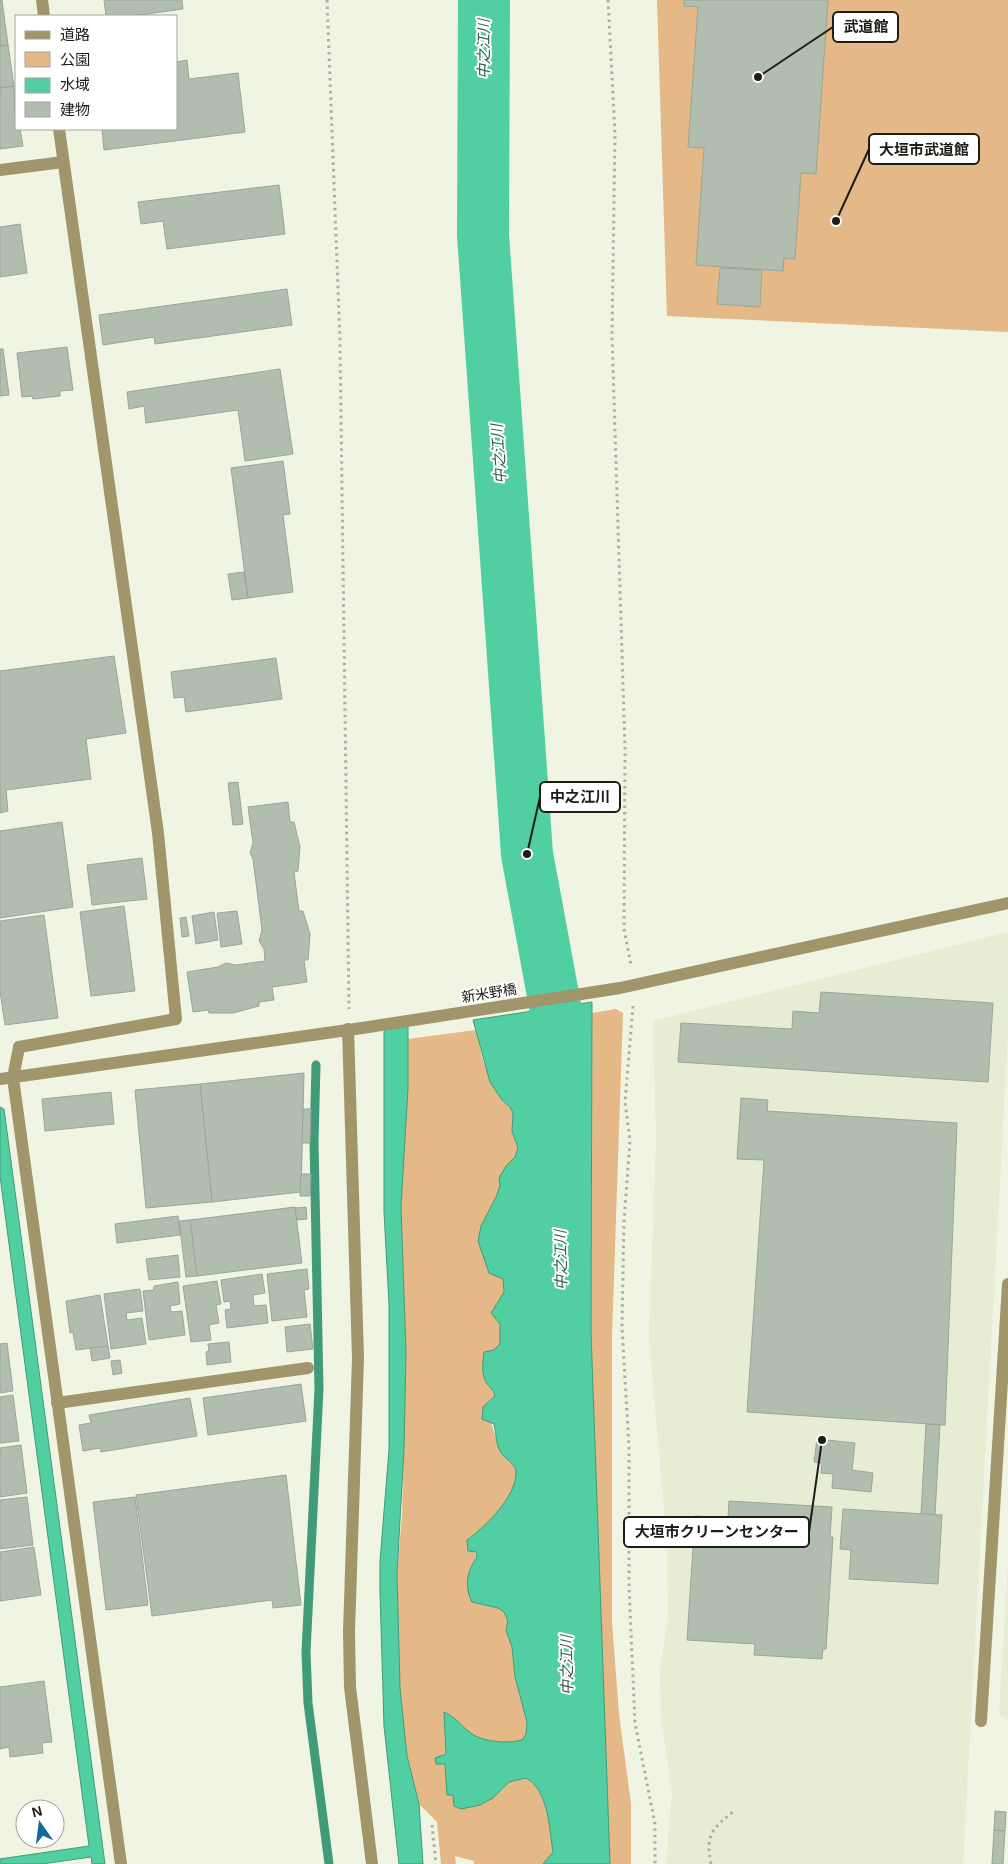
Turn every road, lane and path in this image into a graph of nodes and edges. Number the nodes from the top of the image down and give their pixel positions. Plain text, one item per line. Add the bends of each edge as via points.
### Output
1 (42, 0) edge
2 (328, 0) edge
3 (608, 0) edge
4 (44, 15) edge
5 (59, 130) edge
6 (63, 162) junction
7 (0, 170) edge
8 (1008, 903) edge
9 (635, 984) junction
10 (348, 1029) junction
11 (13, 1078) junction
12 (0, 1079) edge
13 (1008, 1284) edge
14 (308, 1368) dead end
15 (57, 1403) junction
16 (981, 1721) dead end
17 (734, 1811) dead end
18 (432, 1825) dead end
19 (121, 1864) edge
20 (372, 1864) edge
21 (436, 1864) edge
22 (656, 1864) edge
23 (712, 1864) edge

1 - 4 street
2 - 10 path via 340,342
3 - 9 path via 615,134 612,334 625,749 624,929
5 - 6 street
6 - 7 street
6 - 11 street via 158,833 176,1019 19,1047
8 - 9 street, 新米野橋
9 - 10 street, 新米野橋
9 - 22 path via 625,1102 630,1141 624,1221 622,1327 629,1447 629,1587 635,1723 655,1824
10 - 11 street, 新米野橋
10 - 20 street via 358,1358 350,1687
11 - 12 street, 新米野橋
11 - 15 street
13 - 16 street
14 - 15 street
15 - 19 street
17 - 23 path via 714,1827 708,1850
18 - 21 path

